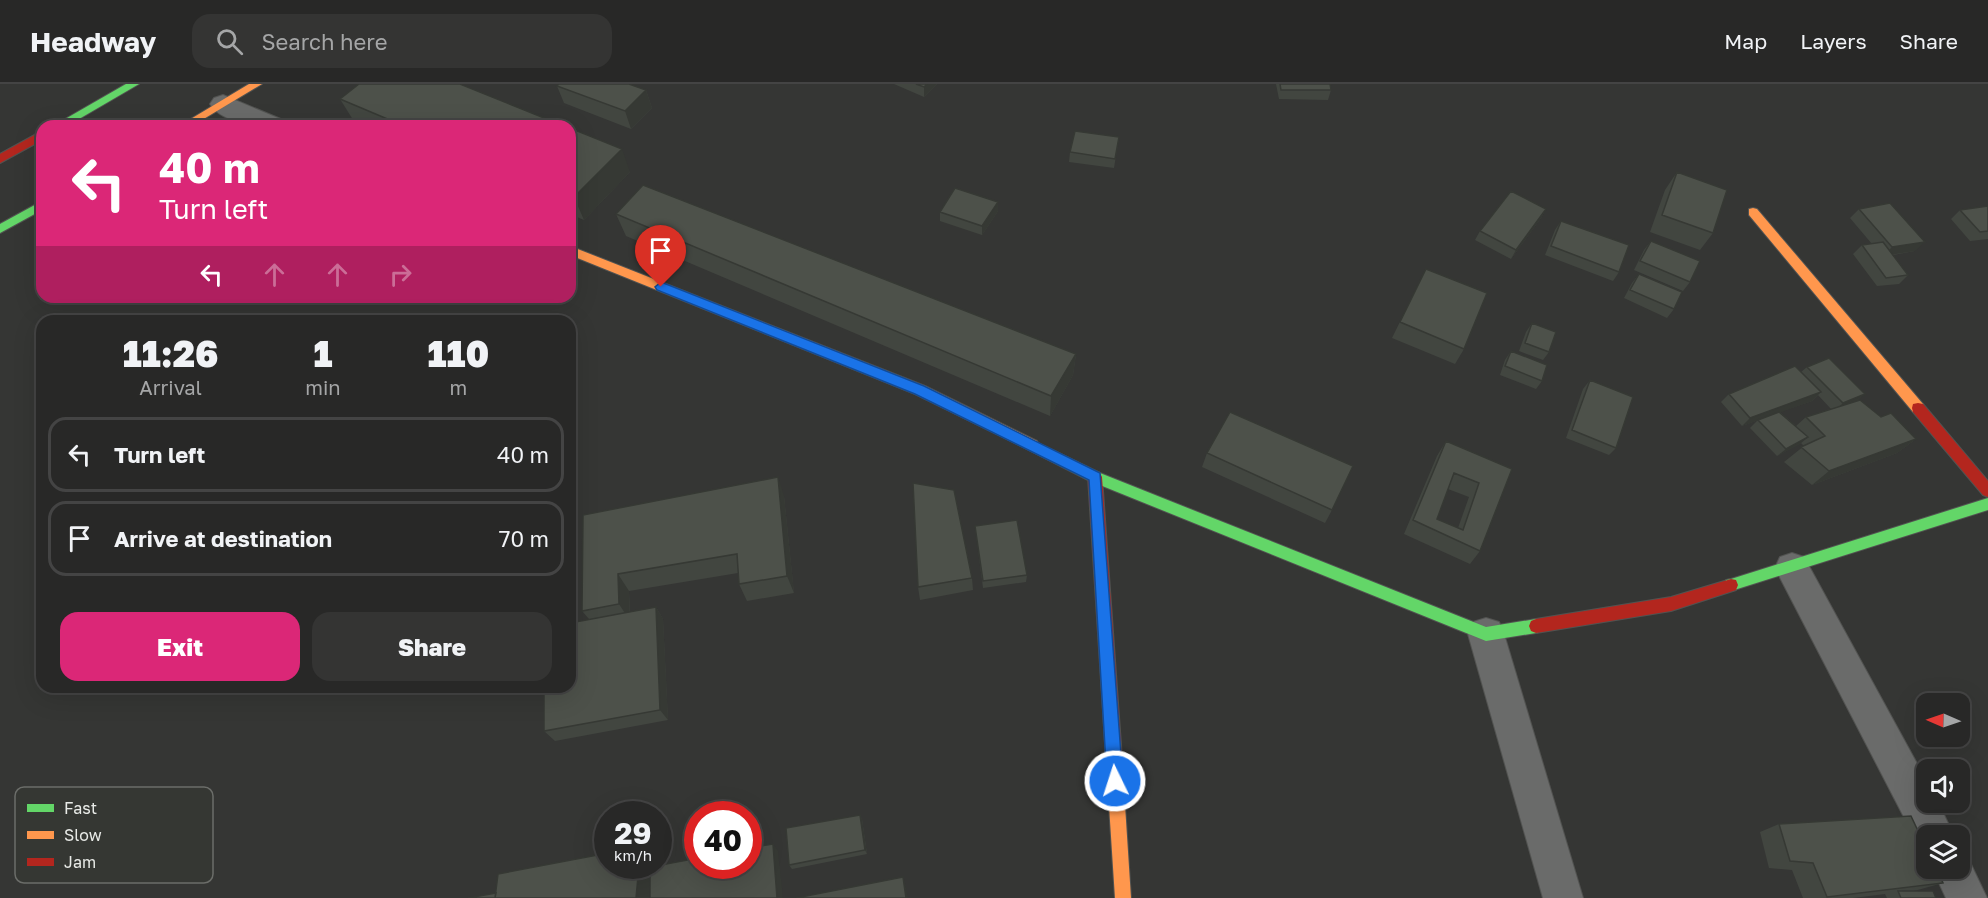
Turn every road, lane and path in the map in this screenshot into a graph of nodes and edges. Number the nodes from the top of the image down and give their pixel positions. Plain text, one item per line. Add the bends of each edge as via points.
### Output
1 (134, 84) edge
2 (257, 84) edge
3 (223, 104) junction
4 (69, 120) edge
5 (195, 120) edge
6 (260, 120) edge
7 (36, 138) edge
8 (0, 159) edge
9 (36, 208) edge
10 (1754, 212) dead end
11 (0, 229) edge
12 (576, 252) edge
13 (1095, 477) junction
14 (1988, 491) edge
15 (1988, 504) edge
16 (1792, 568) junction
17 (1486, 634) junction
18 (1929, 825) edge
19 (1958, 879) edge
20 (1123, 898) edge
21 (1563, 898) edge
22 (1967, 898) edge

1 - 4 main road
2 - 3 main road
3 - 5 main road
3 - 6 street
7 - 8 main road
9 - 11 main road
10 - 14 main road
12 - 13 main road via 920,390
13 - 17 main road
13 - 20 main road
15 - 16 main road
16 - 17 main road via 1671,604
16 - 18 street
17 - 21 street
19 - 22 street

